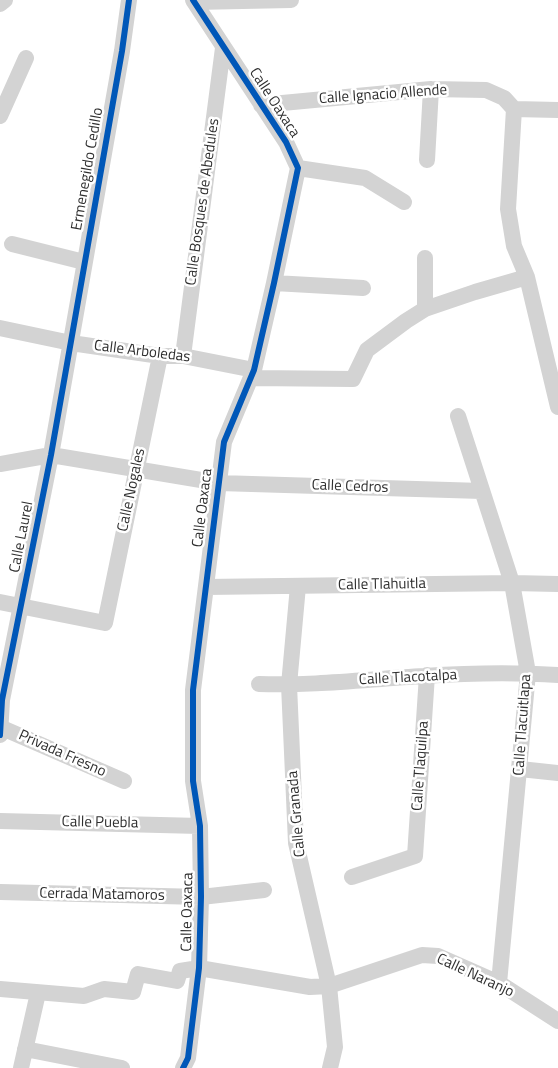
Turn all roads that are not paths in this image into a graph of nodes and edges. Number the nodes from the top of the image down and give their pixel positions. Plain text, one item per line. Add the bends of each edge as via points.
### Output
1 (5, 0) edge
2 (129, 0) edge
3 (291, 0) edge
4 (194, 1) edge
5 (0, 4) edge
6 (224, 48) junction
7 (26, 58) dead end
8 (431, 88) junction
9 (261, 105) junction
10 (514, 109) junction
11 (558, 110) edge
12 (0, 116) edge
13 (427, 160) dead end
14 (298, 168) junction
15 (404, 202) dead end
16 (12, 244) dead end
17 (425, 258) dead end
18 (84, 262) junction
19 (527, 277) junction
20 (274, 283) junction
21 (363, 288) dead end
22 (425, 309) junction
23 (0, 328) edge
24 (71, 343) junction
25 (160, 356) junction
26 (183, 356) junction
27 (253, 374) junction
28 (558, 407) edge
29 (458, 416) dead end
30 (51, 454) junction
31 (0, 464) edge
32 (137, 469) junction
33 (219, 483) junction
34 (482, 491) junction
35 (512, 583) junction
36 (558, 584) edge
37 (298, 586) junction
38 (206, 587) junction
39 (0, 602) edge
40 (21, 606) junction
41 (528, 673) junction
42 (427, 675) junction
43 (558, 675) edge
44 (259, 684) dead end
45 (289, 685) junction
46 (0, 727) edge
47 (0, 735) edge
48 (520, 768) junction
49 (558, 774) edge
50 (124, 782) dead end
51 (0, 821) edge
52 (200, 826) junction
53 (352, 877) dead end
54 (264, 890) dead end
55 (0, 892) edge
56 (201, 897) junction
57 (199, 968) junction
58 (499, 983) junction
59 (329, 986) junction
60 (0, 989) edge
61 (38, 993) junction
62 (558, 1021) edge
63 (24, 1049) junction
64 (186, 1063) edge
65 (21, 1068) edge
66 (122, 1068) edge
67 (330, 1068) edge

1 - 5 street
2 - 18 street, Ermenegildo Cedillo
3 - 4 street
4 - 6 street, Calle Oaxaca
6 - 9 street, Calle Oaxaca
6 - 26 street, Calle Bosques de Abedules
7 - 12 street
8 - 9 street, Calle Ignacio Allende
8 - 10 street, Calle Ignacio Allende via 486,90 504,98
8 - 13 street
9 - 14 street, Calle Oaxaca via 286,142
10 - 11 street
10 - 19 street via 508,209 514,246
14 - 15 street via 366,178
14 - 20 street, Calle Oaxaca
16 - 18 street
17 - 22 street
18 - 24 street, Ermenegildo Cedillo
19 - 22 street
19 - 28 street
20 - 21 street
20 - 27 street, Calle Oaxaca
22 - 27 street, Calle Arboledas via 367,350 354,379
23 - 24 street, Calle Arboledas
24 - 25 street, Calle Arboledas
24 - 30 street, Calle Laurel
25 - 26 street, Calle Arboledas
25 - 32 street, Calle Nogales
26 - 27 street, Calle Arboledas
27 - 33 street, Calle Oaxaca via 224,442
29 - 34 street, Calle Tlacuitlapa
30 - 31 street
30 - 32 street, Calle Cedros
30 - 40 street, Calle Laurel
32 - 33 street, Calle Cedros
32 - 40 street, Calle Nogales via 105,623
33 - 34 street, Calle Cedros
33 - 38 street, Calle Oaxaca
34 - 35 street, Calle Tlacuitlapa
35 - 36 street, Calle Tlahuitla
35 - 37 street, Calle Tlahuitla
35 - 41 street, Calle Tlacuitlapa
37 - 38 street, Calle Tlahuitla
37 - 45 street, Calle Granada
38 - 52 street, Calle Oaxaca via 193,690 193,782
39 - 40 street
40 - 46 street, Calle Laurel via 2,700
41 - 42 street, Calle Tlacotalpa
41 - 43 street, Calle Tlacotalpa
41 - 48 street, Calle Tlacuitlapa
42 - 45 street, Calle Tlacotalpa
42 - 53 street, Calle Tlaquilpa via 415,856
44 - 45 street, Calle Tlacotalpa
45 - 59 street, Calle Granada via 296,843
46 - 47 street, Calle Laurel
46 - 50 street, Privada Fresno
48 - 49 street
48 - 58 street, Calle Tlacuitlapa
51 - 52 street, Calle Puebla
52 - 56 street, Calle Oaxaca
54 - 56 street, Cerrada Matamoros
55 - 56 street, Cerrada Matamoros
56 - 57 street, Calle Oaxaca
57 - 59 street, Calle Naranjo via 310,987
57 - 61 street via 180,971 177,981 138,974 133,992 104,988 84,996
57 - 64 street, Calle Oaxaca
58 - 59 street, Calle Naranjo via 438,956 422,955
58 - 62 street, Calle Naranjo
59 - 67 street, Calle Granada via 335,1047
60 - 61 street
61 - 63 street
63 - 65 street
63 - 66 street

